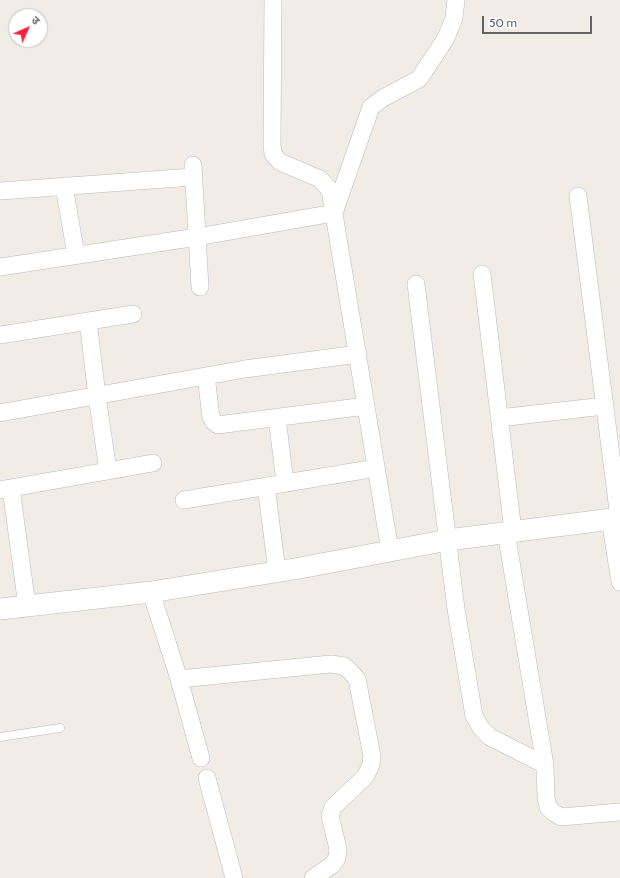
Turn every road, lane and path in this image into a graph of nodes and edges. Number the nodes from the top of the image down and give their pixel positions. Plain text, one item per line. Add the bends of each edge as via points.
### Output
1 (273, 0) edge
2 (456, 0) edge
3 (64, 186) junction
4 (1, 191) dead end
5 (578, 196) dead end
6 (334, 213) junction
7 (197, 237) junction
8 (76, 256) junction
9 (0, 267) edge
10 (482, 274) dead end
11 (416, 284) dead end
12 (200, 286) dead end
13 (133, 314) dead end
14 (88, 321) junction
15 (0, 335) edge
16 (358, 354) junction
17 (206, 376) junction
18 (97, 396) junction
19 (366, 406) junction
20 (604, 406) junction
21 (0, 413) edge
22 (276, 418) junction
23 (499, 418) junction
24 (153, 463) dead end
25 (376, 468) junction
26 (108, 471) junction
27 (285, 483) junction
28 (266, 486) junction
29 (6, 489) edge
30 (184, 500) dead end
31 (616, 518) edge
32 (510, 532) junction
33 (448, 540) junction
34 (390, 551) junction
35 (278, 571) junction
36 (620, 582) edge
37 (151, 592) junction
38 (27, 606) junction
39 (0, 609) edge
40 (179, 680) junction
41 (60, 728) dead end
42 (0, 737) edge
43 (201, 758) dead end
44 (545, 765) junction
45 (207, 778) dead end
46 (620, 812) edge
47 (234, 878) edge
48 (313, 878) edge

1 - 6 street via 273,154 280,162 320,179 330,190
2 - 6 street via 454,18 446,38 419,79 371,107
3 - 4 street
3 - 7 street via 193,171
3 - 8 street
5 - 20 street
6 - 7 street
6 - 16 street
7 - 8 street
7 - 12 street
8 - 9 street
10 - 23 street
11 - 33 street
13 - 14 street
14 - 15 street
14 - 18 street
16 - 17 street
16 - 19 street
17 - 18 street
17 - 22 street via 211,417 218,425
18 - 21 street
18 - 26 street
19 - 22 street
19 - 25 street
20 - 23 street
20 - 31 street
22 - 27 street
23 - 32 street
24 - 26 street
25 - 27 street
25 - 34 street
26 - 29 street
27 - 28 street
28 - 30 street
28 - 35 street
29 - 38 street
31 - 32 street
31 - 36 street
32 - 33 street
32 - 44 street
33 - 34 street
33 - 44 street via 456,609 474,716 490,737
34 - 35 street
35 - 37 street
37 - 38 street
37 - 40 street
38 - 39 street
40 - 43 street
40 - 48 street via 331,664 344,666 357,679 372,766 365,777 333,807 330,816 338,849 337,858 332,865
41 - 42 lane
44 - 46 street via 546,797 548,807 553,812 561,817
45 - 47 street

